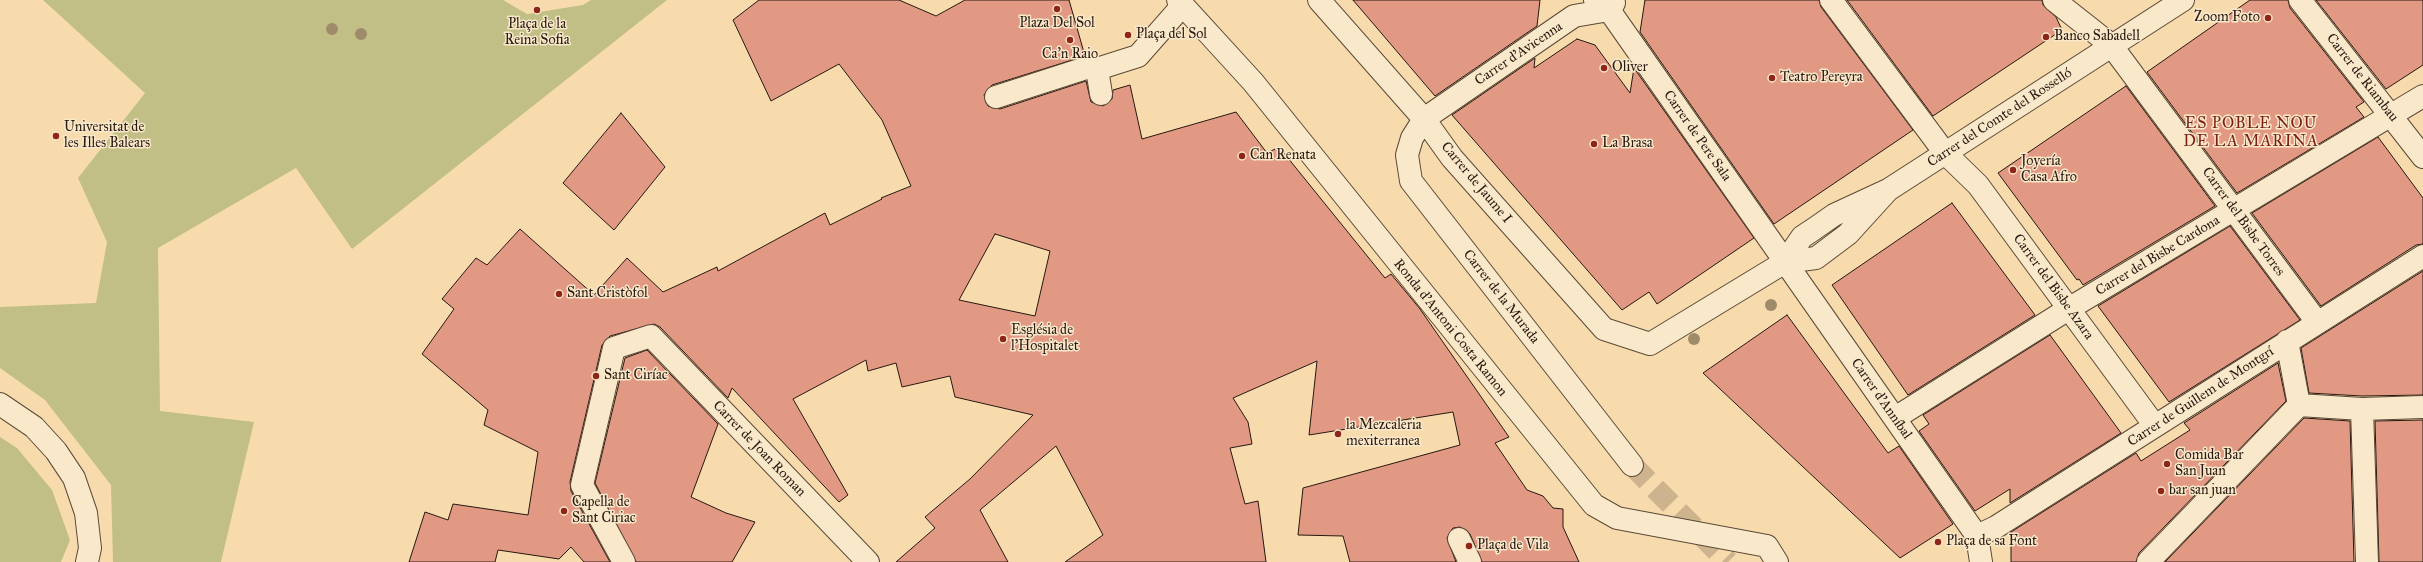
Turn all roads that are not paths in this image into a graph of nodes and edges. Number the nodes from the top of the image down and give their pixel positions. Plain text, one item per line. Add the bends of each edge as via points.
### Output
1 (1319, 0) edge
2 (1831, 0) edge
3 (2054, 0) edge
4 (2182, 0) edge
5 (2300, 0) edge
6 (1180, 3) edge
7 (1607, 3) edge
8 (2111, 45) junction
9 (1096, 69) junction
10 (1101, 94) dead end
11 (2423, 96) edge
12 (996, 97) dead end
13 (2391, 114) junction
14 (1424, 119) junction
15 (1945, 153) junction
16 (2423, 157) edge
17 (2234, 210) junction
18 (2423, 256) edge
19 (1785, 262) junction
20 (2070, 308) junction
21 (2317, 322) junction
22 (2287, 341) junction
23 (1650, 344) joint
24 (0, 404) edge
25 (2299, 405) junction
26 (2423, 407) edge
27 (2362, 409) junction
28 (1895, 418) junction
29 (2155, 426) junction
30 (1632, 465) tunnel mouth
31 (1977, 536) junction
32 (1459, 539) dead end
33 (86, 562) edge
34 (624, 562) edge
35 (868, 562) edge
36 (1470, 562) edge
37 (1777, 562) edge
38 (1980, 562) edge
39 (2148, 562) edge
40 (2367, 562) edge

1 - 14 street, Carrer de Jaume I
2 - 15 street, Carrer del Bisbe Azara
3 - 8 street, Carrer del Bisbe Torres
4 - 8 street, Carrer del Comte del Rosselló
5 - 13 street, Carrer de Riambau
6 - 9 street via 1138,56
6 - 37 street, Ronda d'Antoni Costa Ramon via 1192,13 1253,82 1549,453 1594,505 1617,518 1767,546
7 - 14 street, Carrer d'Avicenna via 1574,16
7 - 19 street, Carrer de Pere Sala
8 - 15 street, Carrer del Comte del Rosselló
8 - 17 street, Carrer del Bisbe Torres
9 - 10 street
9 - 12 street via 1086,68
11 - 13 street, Carrer del Bisbe Cardona
13 - 16 street, Carrer de Riambau
13 - 17 street, Carrer del Bisbe Cardona
14 - 23 street, Carrer de Jaume I via 1452,158 1604,329
14 - 30 street, Carrer de la Murada via 1412,138 1407,155 1411,181
15 - 19 street, Carrer del Comte del Rosselló via 1888,190 1834,216 1802,237
15 - 20 street, Carrer del Bisbe Azara via 1978,185
17 - 20 street, Carrer del Bisbe Cardona
17 - 21 street, Carrer del Bisbe Torres
18 - 21 street, Carrer de Guillem de Montgrí
19 - 23 street, Carrer del Comte del Rosselló
19 - 28 street, Carrer d'Anníbal
20 - 28 street, Carrer del Bisbe Cardona
20 - 29 street, Carrer del Bisbe Azara
21 - 22 street, Carrer de Guillem de Montgrí
22 - 25 street
22 - 29 street, Carrer de Guillem de Montgrí
24 - 33 street via 34,427 56,451 74,478 86,514 90,548
25 - 27 street
25 - 39 street
26 - 27 street
27 - 40 street
28 - 31 street, Carrer d'Anníbal
29 - 31 street, Carrer de Guillem de Montgrí via 1996,527
31 - 38 street
32 - 36 street
34 - 35 street, Carrer de Joan Roman via 582,485 614,348 651,336

